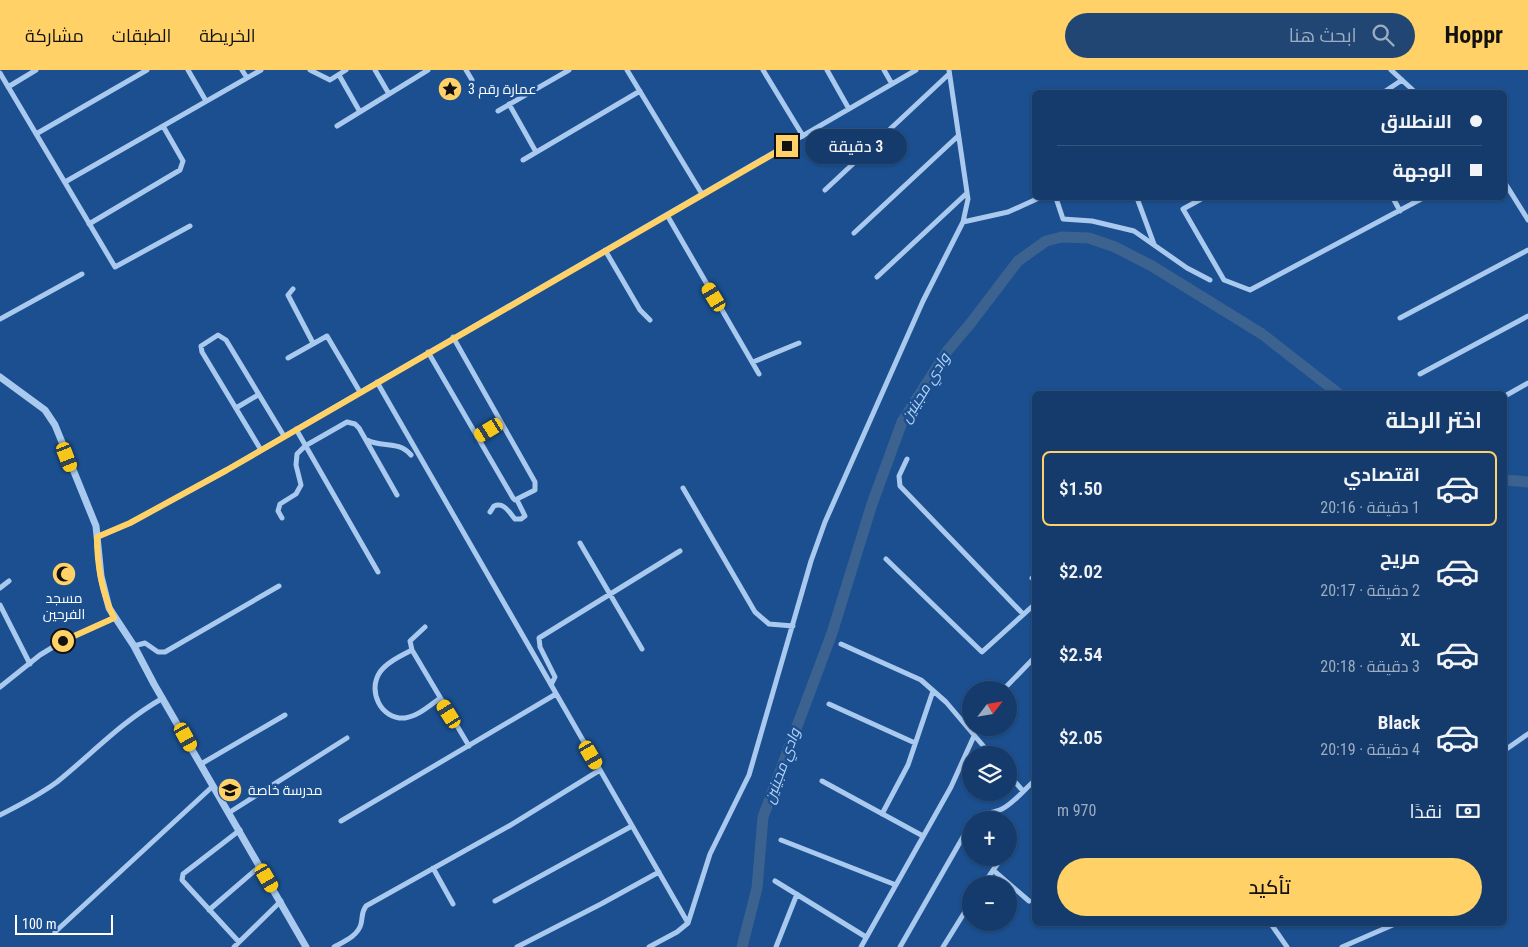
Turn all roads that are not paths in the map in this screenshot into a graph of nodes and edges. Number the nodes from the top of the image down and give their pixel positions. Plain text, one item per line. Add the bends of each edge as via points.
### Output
1 (36, 70) edge
2 (147, 70) edge
3 (188, 70) edge
4 (242, 70) edge
5 (261, 70) edge
6 (310, 70) edge
7 (346, 70) edge
8 (375, 70) edge
9 (466, 70) edge
10 (569, 70) edge
11 (627, 70) edge
12 (763, 70) edge
13 (827, 70) edge
14 (884, 70) edge
15 (916, 70) edge
16 (1391, 70) edge
17 (425, 71) edge
18 (949, 72) edge
19 (0, 73) edge
20 (339, 75) junction
21 (247, 78) junction
22 (472, 80) dead end
23 (1402, 80) junction
24 (892, 84) junction
25 (8, 87) junction
26 (1388, 90) edge
27 (1413, 90) edge
28 (640, 91) junction
29 (389, 94) junction
30 (206, 101) junction
31 (508, 104) junction
32 (849, 109) junction
33 (498, 111) dead end
34 (360, 112) junction
35 (163, 126) junction
36 (337, 126) dead end
37 (36, 134) junction
38 (803, 136) junction
39 (958, 136) junction
40 (536, 152) junction
41 (523, 160) dead end
42 (65, 182) junction
43 (1507, 186) edge
44 (825, 190) dead end
45 (967, 193) junction
46 (702, 194) junction
47 (1034, 200) edge
48 (1057, 200) edge
49 (1138, 200) edge
50 (1199, 200) edge
51 (1394, 200) edge
52 (1419, 200) edge
53 (1400, 211) junction
54 (667, 215) junction
55 (1528, 220) edge
56 (962, 222) junction
57 (89, 224) junction
58 (190, 226) dead end
59 (854, 233) dead end
60 (1154, 246) junction
61 (605, 250) junction
62 (1528, 250) edge
63 (82, 274) dead end
64 (877, 277) dead end
65 (1210, 280) dead end
66 (293, 289) dead end
67 (1528, 316) edge
68 (1400, 318) dead end
69 (0, 319) edge
70 (650, 320) dead end
71 (453, 337) junction
72 (313, 343) junction
73 (799, 343) dead end
74 (428, 352) junction
75 (288, 358) dead end
76 (752, 362) junction
77 (759, 374) dead end
78 (1420, 374) dead end
79 (0, 377) edge
80 (377, 382) junction
81 (1528, 383) edge
82 (360, 392) junction
83 (258, 395) junction
84 (1507, 395) edge
85 (236, 408) junction
86 (501, 422) junction
87 (296, 430) junction
88 (284, 436) junction
89 (477, 437) junction
90 (366, 440) junction
91 (305, 446) junction
92 (261, 450) junction
93 (411, 455) dead end
94 (907, 459) dead end
95 (683, 488) dead end
96 (397, 495) dead end
97 (517, 500) junction
98 (490, 512) dead end
99 (282, 518) dead end
100 (97, 537) junction
101 (580, 542) dead end
102 (680, 550) dead end
103 (886, 560) dead end
104 (378, 572) dead end
105 (9, 581) dead end
106 (279, 586) dead end
107 (0, 588) edge
108 (609, 594) junction
109 (0, 605) edge
110 (1032, 606) edge
111 (1023, 614) junction
112 (114, 618) junction
113 (793, 626) junction
114 (425, 627) dead end
115 (841, 644) dead end
116 (134, 646) junction
117 (642, 649) dead end
118 (412, 650) junction
119 (1032, 660) edge
120 (30, 664) junction
121 (1012, 681) edge
122 (551, 686) junction
123 (0, 687) edge
124 (933, 691) junction
125 (556, 694) junction
126 (163, 698) junction
127 (439, 699) junction
128 (829, 704) dead end
129 (285, 715) dead end
130 (962, 721) edge
131 (1528, 734) edge
132 (974, 736) joint
133 (347, 738) dead end
134 (915, 743) junction
135 (468, 746) junction
136 (983, 746) edge
137 (1507, 749) edge
138 (201, 764) junction
139 (600, 770) junction
140 (822, 781) dead end
141 (1032, 783) edge
142 (1017, 784) edge
143 (213, 786) junction
144 (1023, 791) junction
145 (995, 811) edge
146 (230, 812) junction
147 (882, 814) junction
148 (0, 815) edge
149 (341, 821) dead end
150 (632, 826) junction
151 (240, 830) junction
152 (923, 836) junction
153 (962, 837) edge
154 (781, 840) dead end
155 (260, 866) junction
156 (996, 866) edge
157 (433, 868) junction
158 (993, 870) junction
159 (659, 872) junction
160 (989, 876) edge
161 (775, 881) dead end
162 (896, 885) junction
163 (797, 894) junction
164 (281, 901) junction
165 (495, 901) dead end
166 (1029, 901) dead end
167 (453, 904) dead end
168 (209, 910) junction
169 (962, 916) edge
170 (688, 923) junction
171 (1272, 926) edge
172 (1390, 926) edge
173 (55, 932) dead end
174 (866, 937) junction
175 (236, 945) edge
176 (306, 947) edge
177 (334, 947) edge
178 (517, 947) edge
179 (649, 947) edge
180 (776, 947) edge
181 (861, 947) edge
182 (900, 947) edge
183 (943, 947) edge
184 (1288, 947) edge
185 (1342, 947) edge

1 - 25 street
2 - 37 street
3 - 30 street
4 - 21 street
5 - 21 street
6 - 20 street via 326,80
7 - 20 street
8 - 29 street
9 - 22 street
10 - 31 street
11 - 28 street
12 - 38 street
13 - 32 street
14 - 24 street
15 - 24 street
16 - 23 street
17 - 29 street
18 - 39 street
18 - 44 street
19 - 25 street
20 - 34 street
21 - 30 street
23 - 26 street
23 - 27 street
24 - 32 street
25 - 37 street
28 - 40 street
28 - 46 street
29 - 34 street
30 - 35 street
31 - 33 street
31 - 40 street
32 - 38 street
34 - 36 street
35 - 42 street
35 - 57 street via 183,160 180,170
37 - 42 street
38 - 46 street
39 - 45 street
39 - 59 street
40 - 41 street
42 - 57 street
43 - 55 street
45 - 56 street
45 - 64 street
46 - 54 street
47 - 56 street via 1008,212
48 - 60 street via 1063,219 1092,221 1134,231
49 - 60 street
50 - 53 street via 1183,209 1224,280 1250,290
51 - 53 street
52 - 53 street
54 - 61 street
54 - 76 street
56 - 113 street via 923,301 825,522
57 - 58 street via 115,267
60 - 65 street
61 - 70 street via 640,310
61 - 71 street
62 - 68 street
63 - 69 street
66 - 72 street via 288,296
67 - 78 street
71 - 74 street
71 - 86 street
72 - 75 street
72 - 82 street via 327,336
73 - 76 street
74 - 80 street
74 - 89 street
76 - 77 street
79 - 100 street via 45,410 55,425 91,513
80 - 82 street
80 - 122 street
81 - 84 street
82 - 87 street
83 - 85 street
83 - 85 street via 222,336 205,342 201,346 202,352
83 - 88 street
85 - 92 street
86 - 89 street
86 - 97 street via 536,485 535,490
87 - 88 street
87 - 91 street
88 - 92 street
89 - 97 street
90 - 91 street via 355,424 347,422
90 - 93 street via 397,445
90 - 96 street
91 - 99 street via 296,458 301,485 296,494 280,504 278,511
91 - 104 street
92 - 100 street via 137,520
94 - 111 street via 899,476 900,486
95 - 113 street via 755,612 769,624
97 - 98 street via 525,516 521,520 514,519 500,505 494,506
100 - 112 street via 101,576
101 - 108 street
102 - 108 street
103 - 111 street via 982,652
105 - 107 street
106 - 116 street via 165,652 158,652 145,643
108 - 117 street
108 - 122 street via 539,638 555,677
109 - 120 street
110 - 111 street
112 - 116 street
112 - 120 street via 63,641
113 - 170 street via 749,775 710,854
114 - 118 street via 410,641
115 - 124 street via 921,680
116 - 126 street
118 - 127 street
118 - 127 street via 380,672 374,694 377,703 386,711 404,718 413,716
119 - 121 street
120 - 123 street
122 - 125 street
124 - 130 street
124 - 134 street
125 - 135 street
125 - 139 street
126 - 138 street
126 - 148 street via 138,712 49,787
127 - 135 street
128 - 134 street
129 - 138 street
131 - 137 street
132 - 136 street
132 - 152 street via 951,787
133 - 146 street
134 - 147 street via 908,765
135 - 149 street
138 - 143 street
139 - 150 street
139 - 157 street
140 - 147 street
141 - 144 street
142 - 144 street
143 - 146 street
143 - 173 street
144 - 145 street
146 - 151 street
147 - 152 street
150 - 159 street
150 - 165 street
151 - 155 street
151 - 168 street via 183,874 182,880
152 - 162 street
153 - 182 street
154 - 162 street
155 - 164 street
155 - 168 street
156 - 158 street
157 - 167 street
157 - 177 street via 366,906 361,912 358,931
158 - 160 street
158 - 166 street
159 - 170 street
159 - 178 street
161 - 163 street
162 - 174 street
163 - 174 street
163 - 180 street
164 - 175 street
164 - 176 street
168 - 175 street
169 - 183 street
170 - 179 street
171 - 184 street
172 - 185 street
174 - 181 street

